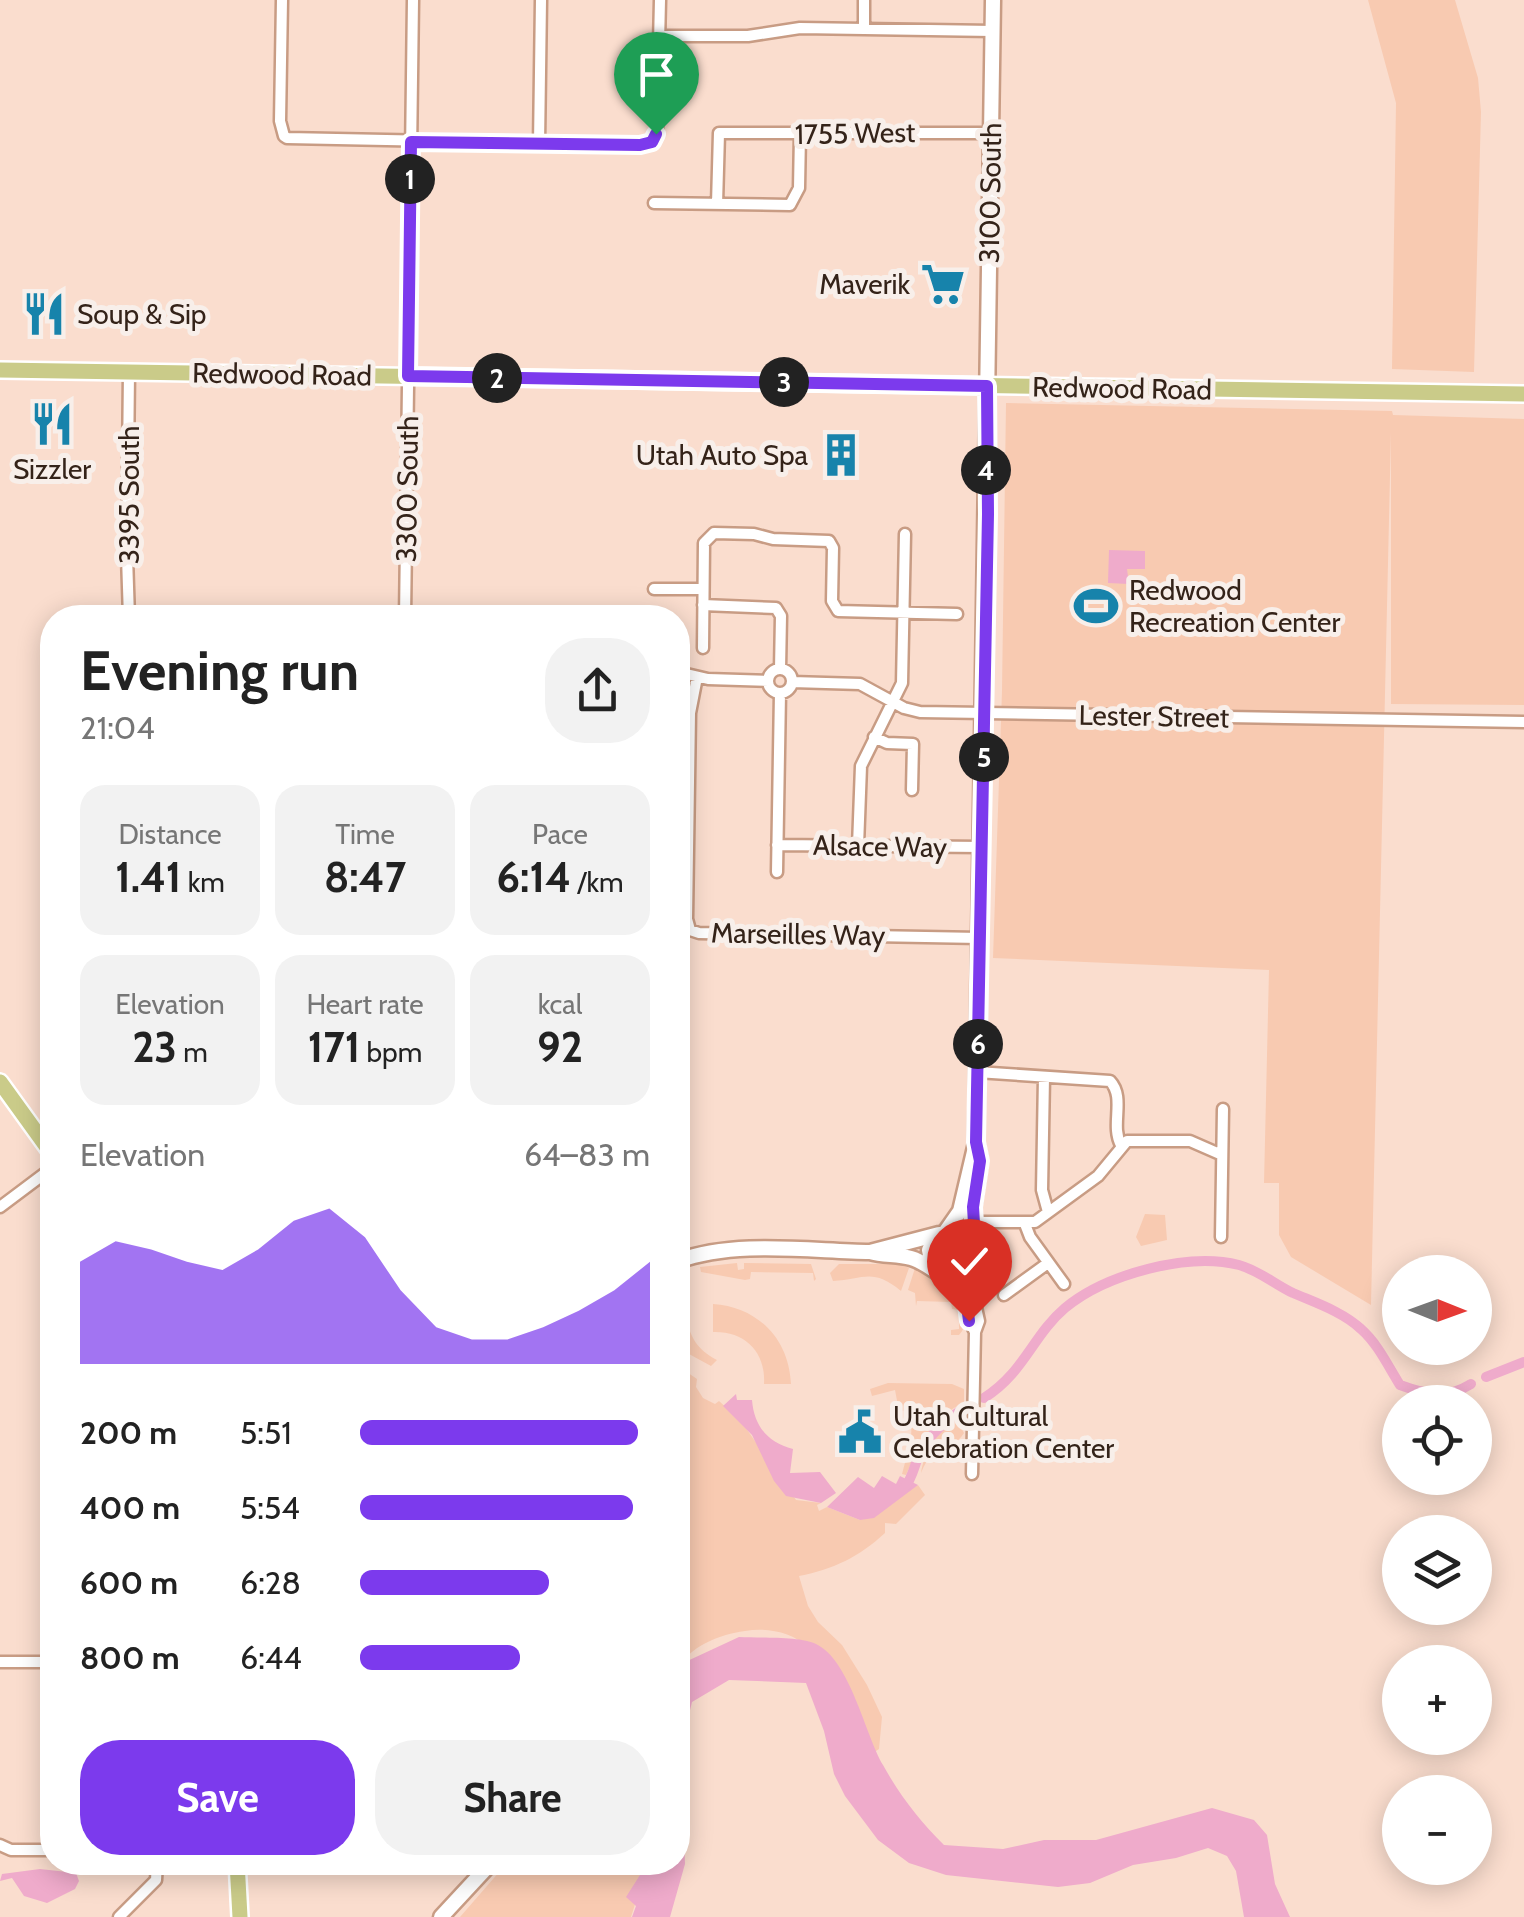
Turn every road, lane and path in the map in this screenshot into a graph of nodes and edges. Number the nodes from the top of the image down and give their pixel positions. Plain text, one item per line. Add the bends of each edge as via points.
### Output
1 (282, 0) edge
2 (413, 0) edge
3 (542, 0) edge
4 (660, 0) edge
5 (864, 0) edge
6 (993, 0) edge
7 (864, 29) junction
8 (993, 31) junction
9 (659, 36) junction
10 (991, 133) junction
11 (800, 134) junction
12 (411, 142) junction
13 (539, 144) junction
14 (654, 203) dead end
15 (717, 204) junction
16 (0, 370) edge
17 (130, 372) junction
18 (408, 376) junction
19 (987, 386) junction
20 (1524, 394) edge
21 (905, 534) dead end
22 (654, 588) dead end
23 (703, 590) junction
24 (129, 605) edge
25 (405, 605) edge
26 (703, 605) junction
27 (904, 613) junction
28 (957, 614) dead end
29 (703, 648) dead end
30 (780, 670) junction
31 (690, 675) edge
32 (697, 677) junction
33 (768, 681) junction
34 (792, 682) junction
35 (780, 693) junction
36 (892, 702) junction
37 (690, 713) edge
38 (984, 713) junction
39 (1524, 722) edge
40 (874, 736) junction
41 (912, 790) dead end
42 (778, 844) junction
43 (858, 846) junction
44 (982, 847) junction
45 (777, 872) dead end
46 (690, 930) edge
47 (980, 938) junction
48 (977, 1072) junction
49 (1044, 1077) junction
50 (0, 1082) edge
51 (1223, 1108) dead end
52 (40, 1137) edge
53 (976, 1142) junction
54 (1121, 1144) junction
55 (1222, 1154) junction
56 (40, 1177) edge
57 (0, 1207) edge
58 (1048, 1212) junction
59 (972, 1222) junction
60 (1025, 1224) junction
61 (943, 1233) junction
62 (1220, 1237) dead end
63 (870, 1252) junction
64 (975, 1256) junction
65 (690, 1258) edge
66 (1048, 1263) junction
67 (933, 1268) junction
68 (949, 1278) junction
69 (1064, 1284) dead end
70 (1004, 1296) dead end
71 (975, 1332) junction
72 (972, 1474) dead end
73 (0, 1662) edge
74 (40, 1662) edge
75 (6, 1848) edge
76 (40, 1849) edge
77 (157, 1875) edge
78 (238, 1875) edge
79 (480, 1875) edge
80 (120, 1917) edge
81 (240, 1917) edge
82 (441, 1917) edge

1 - 12 street via 284,136
2 - 12 street, 3300 South
3 - 13 street
4 - 9 street
5 - 7 street
6 - 8 street, 3100 South
7 - 8 street
7 - 9 street
8 - 10 street, 3100 South
9 - 13 street via 652,142
10 - 11 street, 1755 West
10 - 19 street, 3100 South
11 - 15 street via 799,188 790,205
11 - 15 street, 1755 West via 719,133
12 - 13 street
12 - 18 street, 3300 South
14 - 15 street
16 - 17 main road, Redwood Road
17 - 18 main road, Redwood Road
17 - 24 street, 3395 South
18 - 19 main road, Redwood Road
18 - 25 street, 3300 South
19 - 20 main road, Redwood Road
19 - 38 street, 3100 South
21 - 27 street
22 - 23 street
23 - 26 street
23 - 27 street via 708,536 826,540 833,548 836,610
26 - 29 street
26 - 30 street via 776,608
27 - 28 street
27 - 36 street via 902,683
30 - 33 street
30 - 34 street
31 - 32 street
32 - 33 street
32 - 37 street, Marseilles Way
33 - 35 street
34 - 35 street
34 - 36 street, Lester Street via 851,683
35 - 42 street, Alsace Way
36 - 38 street, Lester Street via 920,712
36 - 40 street
38 - 39 street, Lester Street
38 - 44 street, 3100 South
40 - 41 street via 912,744
40 - 43 street via 860,775
42 - 43 street, Alsace Way
42 - 45 street, Alsace Way
43 - 44 street, Alsace Way
44 - 47 street, 3100 South
46 - 47 street, Marseilles Way
47 - 48 street, 3100 South
48 - 49 street
48 - 53 street, 3100 South
49 - 54 street via 1114,1084
49 - 58 street via 1042,1190
50 - 52 main road
51 - 55 street
53 - 59 street
53 - 61 street via 963,1202
54 - 55 street via 1188,1141
54 - 58 street via 1098,1176
55 - 62 street
56 - 57 street
58 - 60 street
59 - 60 street
59 - 64 street
60 - 66 street
61 - 63 street
61 - 64 street via 965,1234
61 - 67 street via 929,1250
63 - 65 street via 732,1250
63 - 67 street
64 - 68 street via 962,1276
64 - 71 street
66 - 69 street
66 - 70 street
67 - 68 street
68 - 71 street via 966,1297
71 - 72 street
73 - 74 street
75 - 76 street
77 - 80 street
78 - 81 main road
79 - 82 street

